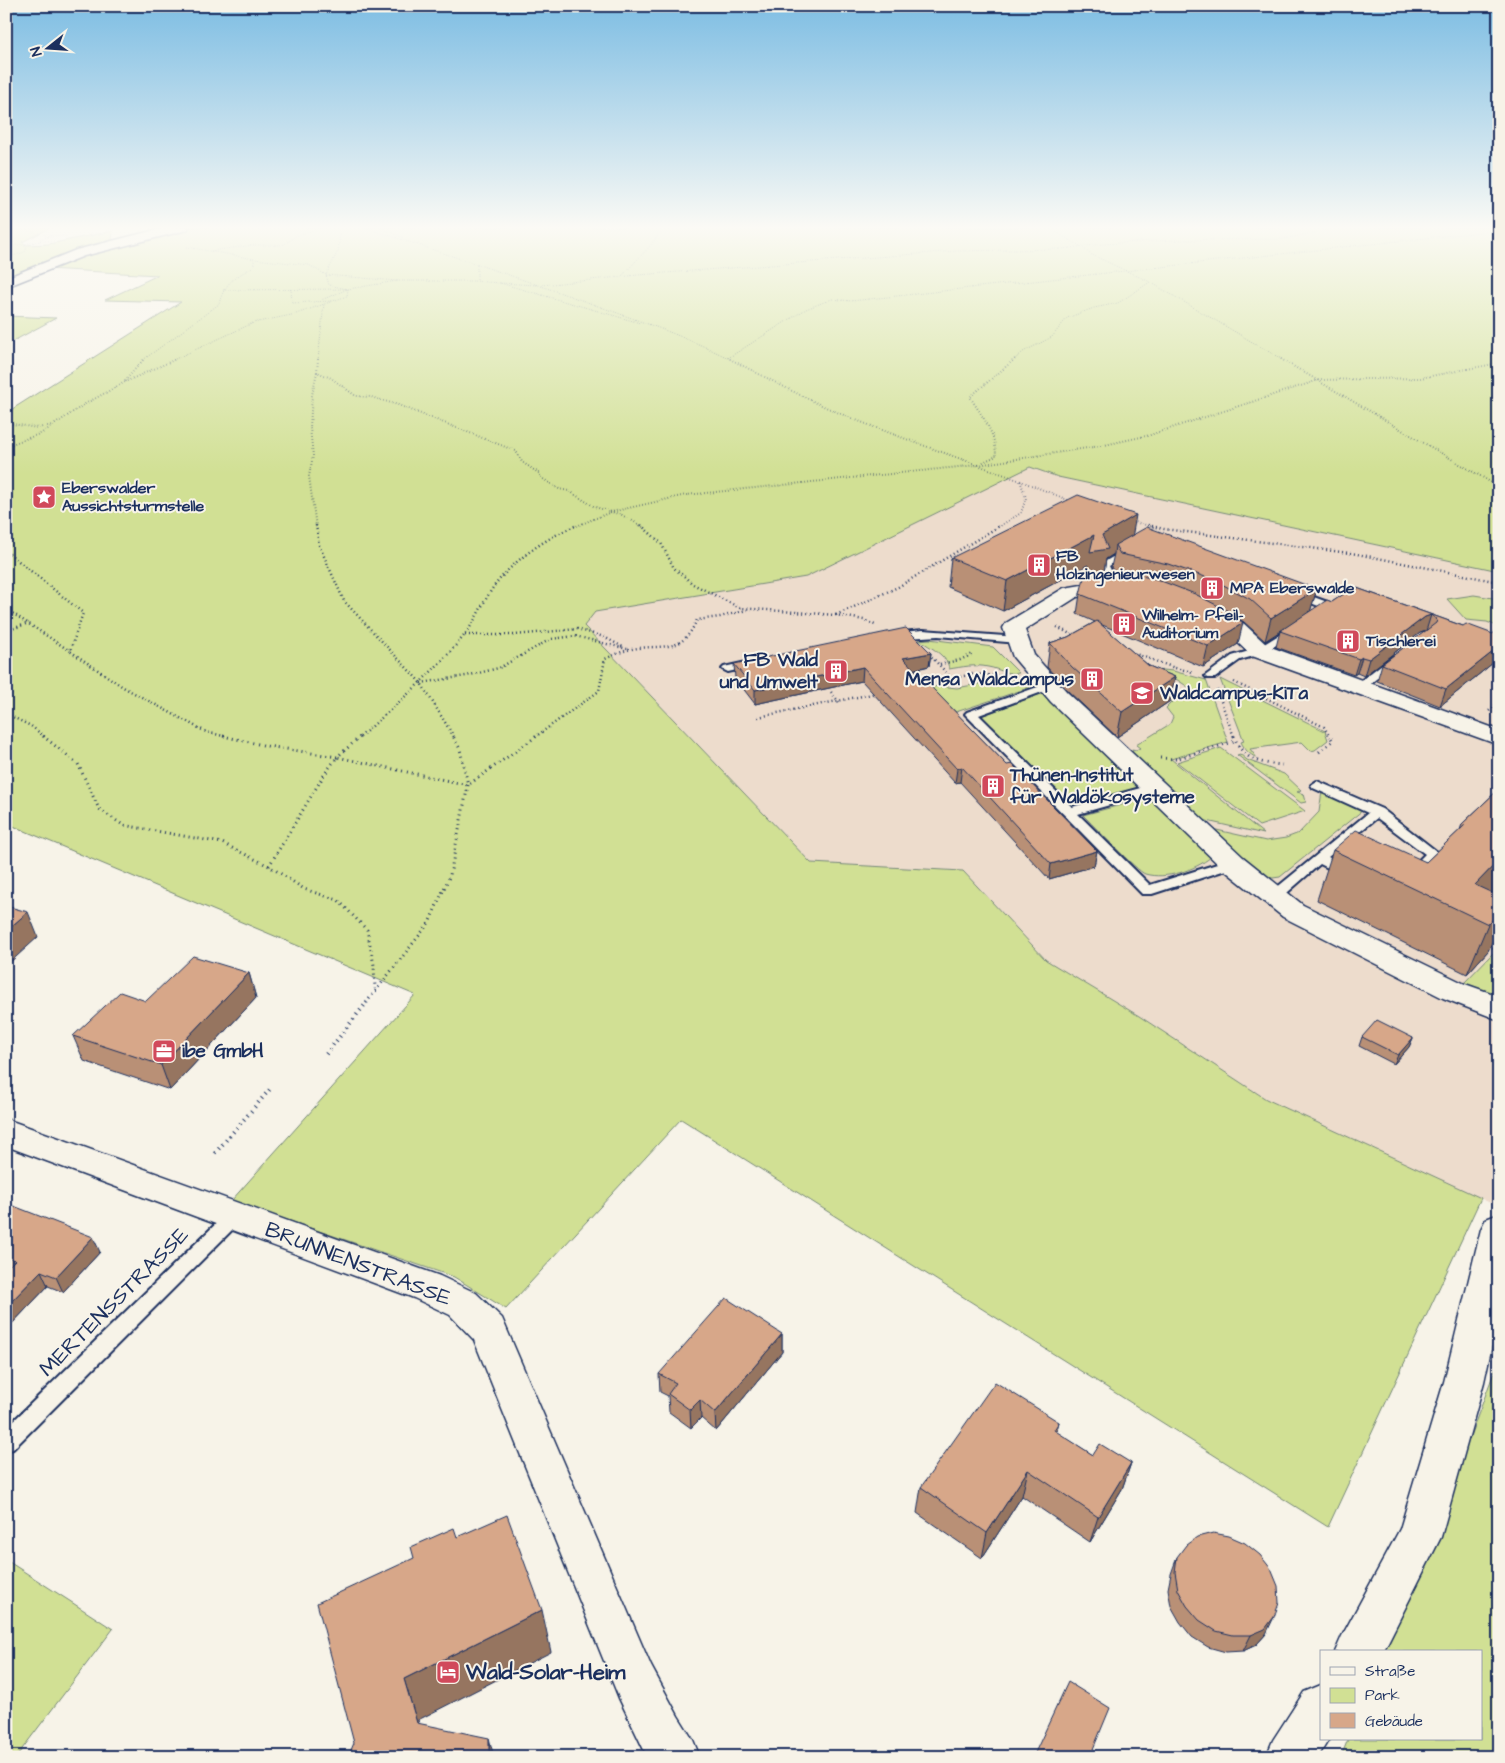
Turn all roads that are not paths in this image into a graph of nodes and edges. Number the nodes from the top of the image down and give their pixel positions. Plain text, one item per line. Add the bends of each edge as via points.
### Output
1 (1136, 547) edge
2 (1113, 584) junction
3 (1140, 588) edge
4 (1285, 590) edge
5 (1193, 606) edge
6 (1314, 616) edge
7 (1298, 626) edge
8 (879, 638) edge
9 (1018, 640) junction
10 (1260, 651) junction
11 (1402, 653) edge
12 (765, 662) edge
13 (728, 669) dead end
14 (1214, 674) road end
15 (1043, 680) junction
16 (1358, 688) junction
17 (1499, 738) edge
18 (1316, 785) dead end
19 (1155, 788) junction
20 (1069, 812) junction
21 (1377, 812) junction
22 (1319, 858) junction
23 (1233, 863) junction
24 (1360, 879) edge
25 (1400, 888) edge
26 (1275, 896) junction
27 (1499, 934) edge
28 (1499, 944) edge
29 (1498, 1007) edge
30 (6, 1132) edge
31 (234, 1218) junction
32 (1499, 1229) edge
33 (6, 1442) edge
34 (1359, 1650) edge
35 (1320, 1711) edge
36 (676, 1757) edge
37 (1290, 1757) edge

1 - 2 lane via 1104,565
2 - 3 street
2 - 9 street via 1071,592 1014,628
4 - 6 lane via 1329,606
5 - 10 street via 1233,626
7 - 10 lane
8 - 9 lane via 924,633
9 - 15 street via 1024,657
10 - 14 lane via 1236,658
10 - 16 street
11 - 16 lane
12 - 13 lane
15 - 19 street
15 - 20 lane via 971,714
16 - 17 street
18 - 21 lane
19 - 20 lane
19 - 23 street
20 - 23 lane via 1148,892
21 - 22 lane
21 - 25 lane via 1433,854
22 - 24 lane
22 - 26 lane
23 - 26 street
26 - 29 street via 1293,911 1454,992
27 - 28 lane via 1494,940
30 - 31 street, BRUNNENSTRASSE
31 - 33 lane, MERTENSSTRASSE
31 - 36 street, BRUNNENSTRASSE via 427,1286 463,1304 489,1330 635,1682
32 - 34 street via 1464,1382 1419,1537
35 - 37 street

